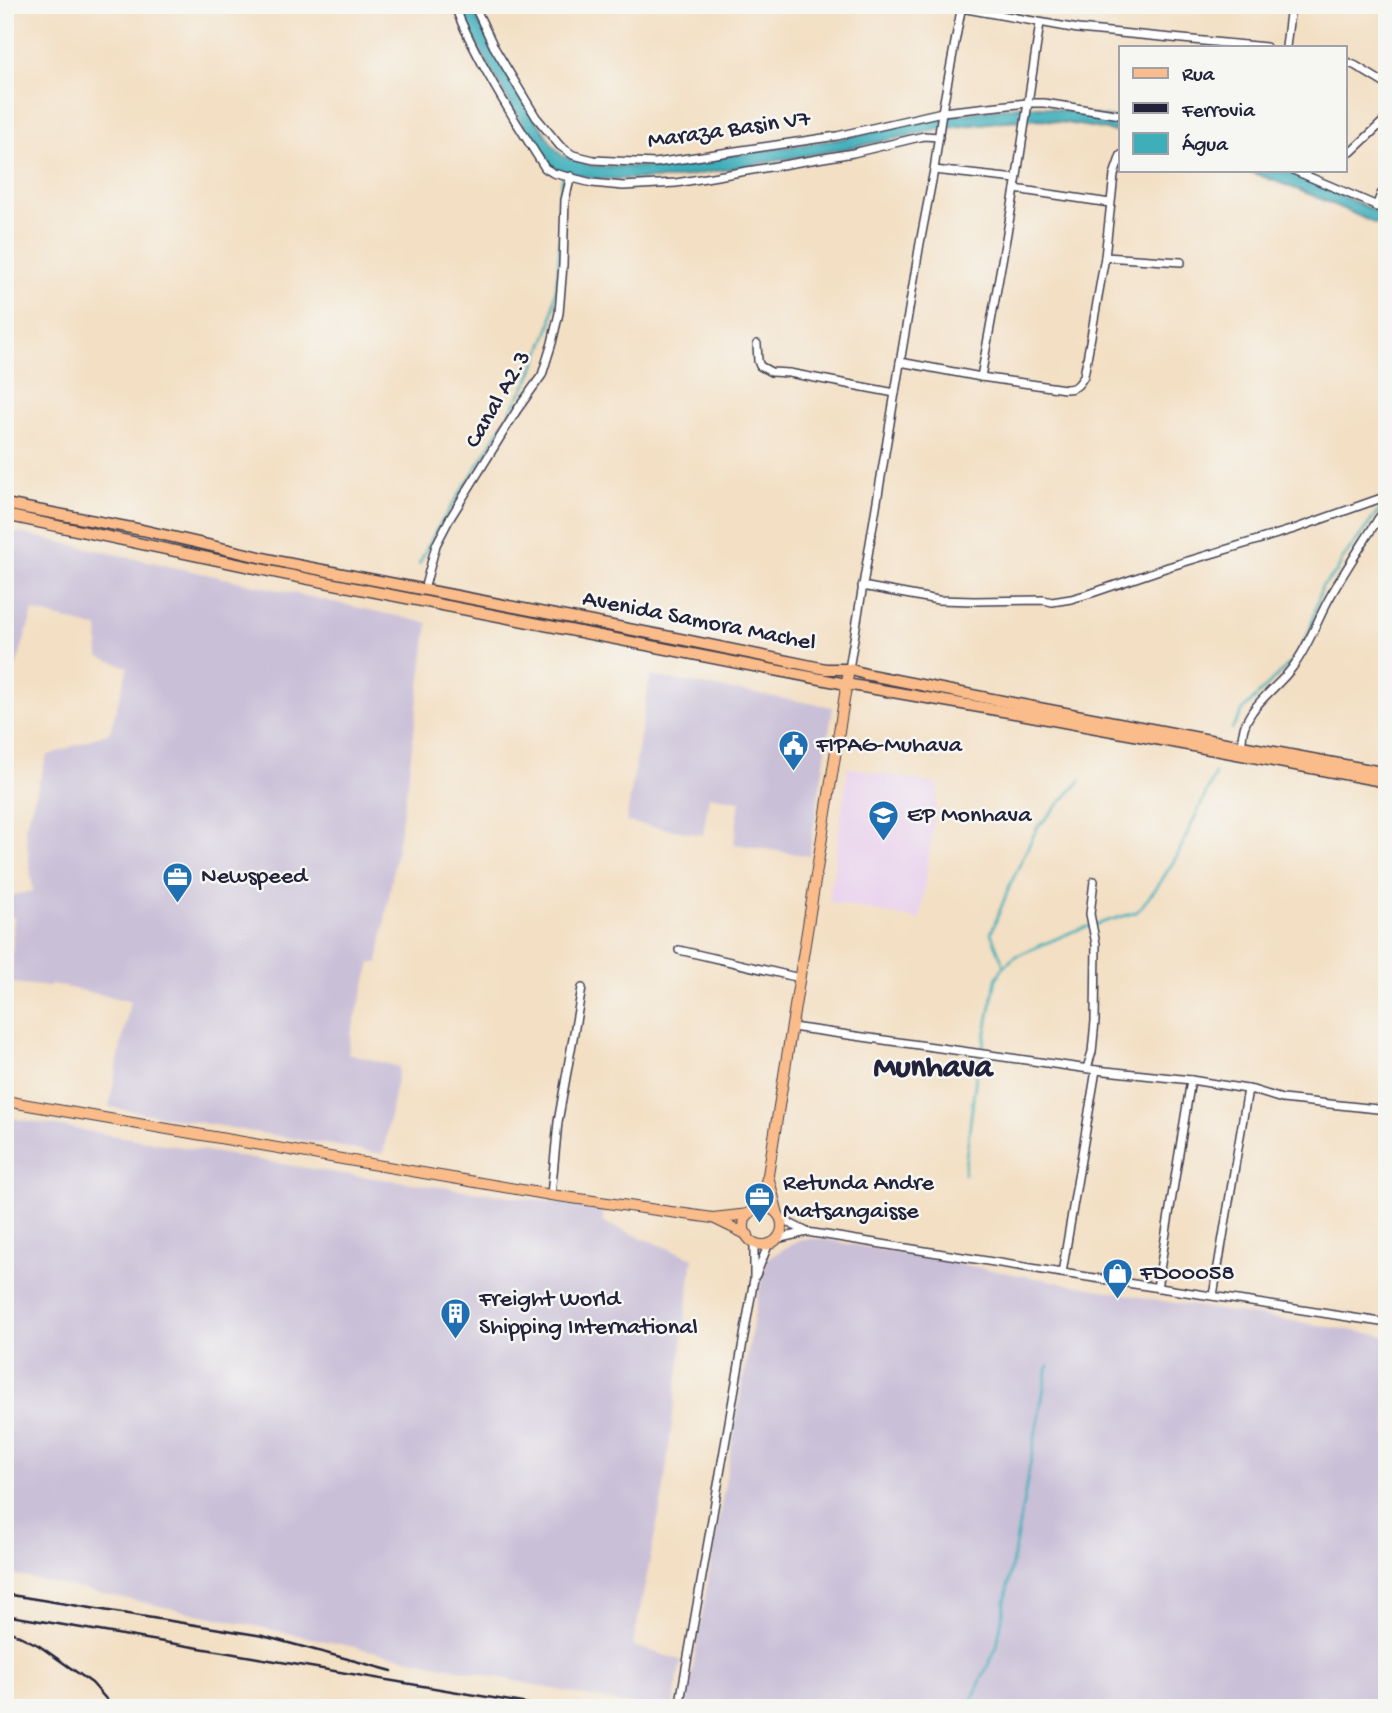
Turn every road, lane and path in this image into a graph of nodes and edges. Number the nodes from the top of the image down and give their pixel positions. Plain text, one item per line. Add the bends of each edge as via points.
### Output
1 (454, 5) edge
2 (474, 5) edge
3 (1291, 5) edge
4 (962, 7) edge
5 (1040, 23) junction
6 (1149, 36) junction
7 (1148, 46) edge
8 (1255, 46) edge
9 (1286, 46) edge
10 (1346, 61) edge
11 (1387, 85) edge
12 (1027, 103) junction
13 (942, 112) junction
14 (1119, 115) edge
15 (1387, 118) edge
16 (939, 137) junction
17 (1346, 153) edge
18 (1119, 161) edge
19 (934, 170) junction
20 (1297, 172) edge
21 (571, 176) junction
22 (1016, 179) junction
23 (1387, 188) edge
24 (1015, 189) junction
25 (1111, 204) junction
26 (1376, 207) junction
27 (1387, 210) edge
28 (1105, 257) junction
29 (1181, 262) dead end
30 (757, 344) dead end
31 (900, 362) junction
32 (981, 377) junction
33 (895, 393) junction
34 (1387, 496) edge
35 (5, 504) edge
36 (1387, 508) edge
37 (5, 515) edge
38 (862, 586) junction
39 (424, 590) junction
40 (849, 669) junction
41 (846, 684) junction
42 (1242, 746) junction
43 (1387, 773) edge
44 (1387, 782) edge
45 (1094, 881) dead end
46 (679, 950) dead end
47 (800, 978) junction
48 (582, 988) dead end
49 (792, 1027) junction
50 (1087, 1068) junction
51 (1096, 1070) junction
52 (1191, 1080) junction
53 (1248, 1089) junction
54 (5, 1101) edge
55 (1387, 1110) edge
56 (768, 1175) junction
57 (551, 1195) junction
58 (758, 1208) junction
59 (749, 1214) junction
60 (779, 1216) junction
61 (713, 1218) junction
62 (807, 1232) junction
63 (751, 1239) junction
64 (773, 1241) junction
65 (1062, 1273) junction
66 (754, 1279) junction
67 (1157, 1288) junction
68 (1213, 1296) junction
69 (1387, 1323) edge
70 (679, 1708) edge

1 - 21 street via 500,97 545,168
2 - 13 street, Maraza Basin V7 via 536,117 560,146 594,160 655,163 837,136
3 - 9 street
4 - 5 street
4 - 13 street
5 - 6 street
5 - 12 street
6 - 7 street
6 - 8 street
10 - 11 street
12 - 13 street, Maraza Basin V7
12 - 14 street, Maraza Basin V7
12 - 22 street
13 - 16 street
15 - 17 street
16 - 19 street
16 - 21 street via 924,136 676,183 623,186
18 - 25 street
19 - 22 street
19 - 31 street
20 - 26 street
21 - 39 street, Canal A2.3 via 565,200 559,313 542,374 436,545
22 - 24 street
23 - 26 street
24 - 25 street
24 - 32 street
25 - 28 street
26 - 27 street
28 - 29 street
28 - 32 street via 1080,384 1065,389
30 - 33 street via 760,366 771,372
31 - 32 street
31 - 33 street
33 - 38 street
34 - 38 street via 1071,599 938,600
35 - 39 highway, Avenida Samora Machel
36 - 42 street via 1329,598 1292,669 1257,703 1241,733
37 - 41 highway, Avenida Samora Machel
38 - 40 street
39 - 40 highway, Avenida Samora Machel
40 - 41 main road
40 - 42 highway, Avenida Samora Machel
41 - 44 highway, Avenida Samora Machel
41 - 47 main road
42 - 43 highway, Avenida Samora Machel
45 - 50 street via 1090,906 1096,944 1095,1021
46 - 47 street
47 - 49 main road
48 - 57 street via 558,1122
49 - 50 street
49 - 56 main road
50 - 51 street
51 - 52 street
51 - 65 street
52 - 53 street
52 - 67 street
53 - 55 street via 1282,1099
53 - 68 street
54 - 57 main road
56 - 58 main road
56 - 60 main road
57 - 61 main road
58 - 59 main road
58 - 60 main road via 771,1209
59 - 61 main road
59 - 63 main road via 745,1224
60 - 62 street
60 - 64 main road via 781,1230
61 - 63 main road
62 - 64 street
62 - 65 street
63 - 64 main road via 761,1244
63 - 66 street
64 - 66 street
65 - 67 street
66 - 70 street
67 - 68 street
68 - 69 street

